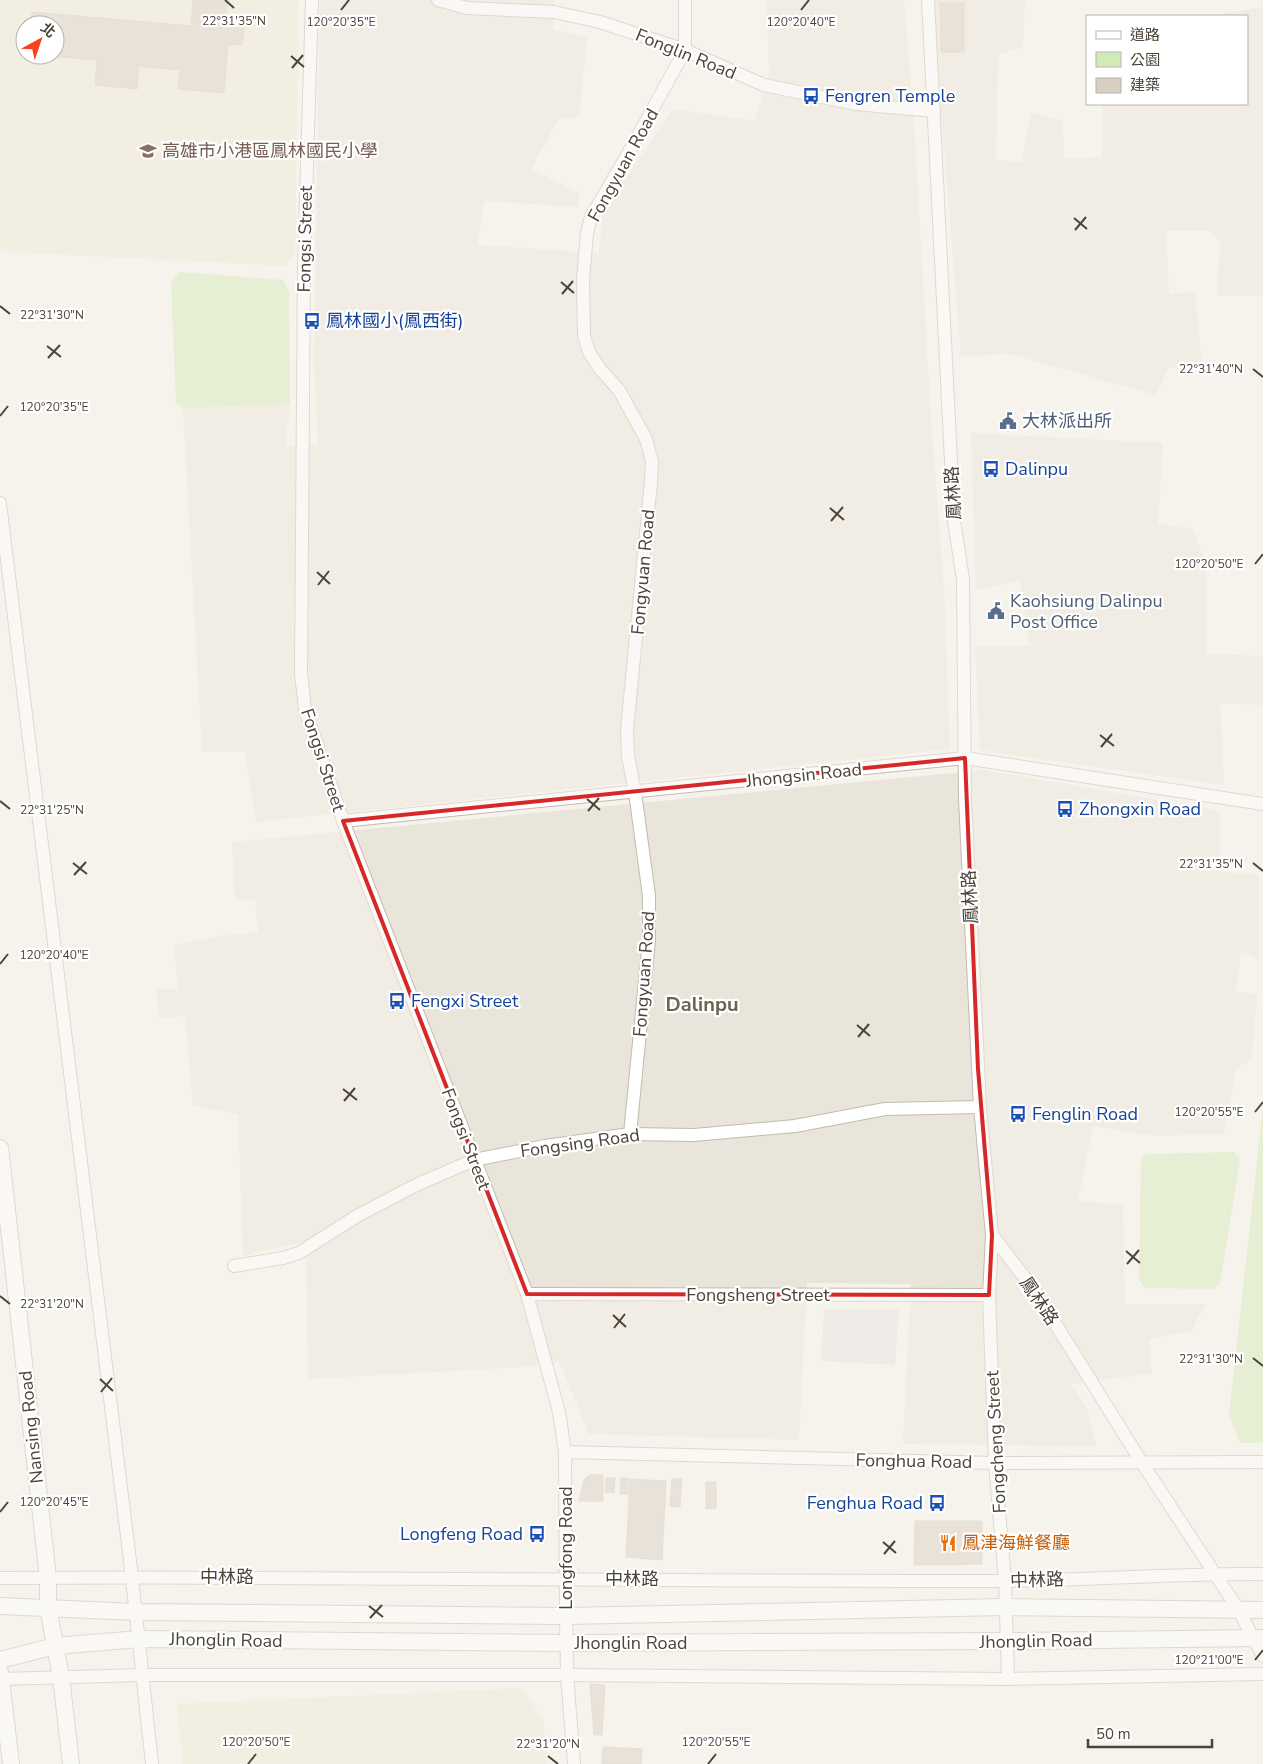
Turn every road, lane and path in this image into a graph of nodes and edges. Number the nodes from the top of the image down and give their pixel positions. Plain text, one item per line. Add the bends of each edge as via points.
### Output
1 (312, 0) edge
2 (438, 0) edge
3 (684, 0) edge
4 (928, 0) edge
5 (685, 50) junction
6 (934, 111) junction
7 (0, 503) edge
8 (965, 758) junction
9 (635, 792) junction
10 (1263, 804) edge
11 (343, 821) junction
12 (980, 1106) junction
13 (630, 1134) junction
14 (0, 1148) edge
15 (474, 1160) junction
16 (992, 1235) junction
17 (234, 1266) dead end
18 (527, 1294) junction
19 (989, 1295) junction
20 (565, 1452) junction
21 (1263, 1462) edge
22 (995, 1463) junction
23 (1142, 1463) junction
24 (1215, 1574) junction
25 (1263, 1574) edge
26 (131, 1577) junction
27 (0, 1578) edge
28 (48, 1578) junction
29 (565, 1579) junction
30 (1005, 1581) junction
31 (0, 1606) edge
32 (48, 1607) junction
33 (1004, 1607) junction
34 (1238, 1609) junction
35 (1263, 1610) edge
36 (135, 1612) junction
37 (566, 1616) junction
38 (1259, 1638) edge
39 (139, 1639) junction
40 (1007, 1641) junction
41 (567, 1643) junction
42 (55, 1646) junction
43 (1263, 1656) edge
44 (0, 1660) edge
45 (1263, 1674) edge
46 (142, 1675) junction
47 (568, 1675) junction
48 (0, 1677) edge
49 (61, 1677) junction
50 (1008, 1679) junction
51 (11, 1764) edge
52 (71, 1764) edge
53 (152, 1764) edge
54 (574, 1764) edge

1 - 11 street, Fongsi Street via 304,269 301,674 305,709
2 - 5 street, Fonglin Road via 467,8 554,12 600,22
3 - 5 street
4 - 6 street, 鳳林路
5 - 6 street, Fonglin Road via 764,85 856,104
5 - 9 street, Fongyuan Road via 592,217 587,233 583,279 584,335 589,352 619,390 646,439 652,460 627,730
6 - 8 street, 鳳林路 via 954,522 963,579
7 - 26 street
8 - 9 street, Jhongsin Road
8 - 10 street, Jhongsin Road
8 - 12 street, 鳳林路
9 - 11 street, Jhongsin Road
9 - 13 street, Fongyuan Road via 649,896 649,940
11 - 15 street, Fongsi Street
12 - 13 street, Fongsing Road via 885,1109 795,1126 694,1135
12 - 16 street, 鳳林路
13 - 15 street, Fongsing Road
14 - 28 street, Nansing Road
15 - 17 street, Fongsing Road via 416,1185 299,1252
15 - 18 street, Fongsi Street
16 - 19 street, Fongcheng Street
16 - 23 street, 鳳林路 via 1035,1291
18 - 19 street, Fongsheng Street
18 - 20 street, Fongsi Street via 559,1412
19 - 22 street, Fongcheng Street
20 - 22 street, Fonghua Road
20 - 29 street, Longfong Road
21 - 23 street, Fonghua Road
22 - 23 street, Fonghua Road
22 - 30 street, Fongcheng Street
23 - 24 street, 鳳林路
24 - 25 street, 中林路
24 - 30 street, 中林路
24 - 34 street, 鳳林路
26 - 28 street, 中林路
26 - 29 street, 中林路
26 - 36 street
27 - 28 street, 中林路
28 - 32 street, Nansing Road
29 - 30 street, 中林路
29 - 37 street, Longfong Road
30 - 33 street, Fongcheng Street
31 - 32 street, Jhonglin Road
32 - 36 street, Jhonglin Road
32 - 42 street, Nansing Road
33 - 34 street, Jhonglin Road
33 - 37 street, Jhonglin Road
33 - 40 street, Fongcheng Street
34 - 35 street, Jhonglin Road
34 - 38 street, 鳳林路
36 - 37 street, Jhonglin Road
36 - 39 street
37 - 41 street, Longfong Road
38 - 40 street, Jhonglin Road
38 - 43 street, 鳳林路
39 - 41 street, Jhonglin Road
39 - 42 street, Jhonglin Road
39 - 46 street
40 - 41 street, Jhonglin Road
40 - 50 street, Fongcheng Street
41 - 47 street, Longfong Road
42 - 44 street, Jhonglin Road
42 - 49 street, Nansing Road
45 - 50 street
46 - 47 street
46 - 49 street
46 - 53 street
47 - 50 street
47 - 54 street, Longfong Road
48 - 49 street
48 - 51 street
49 - 52 street, Nansing Road

